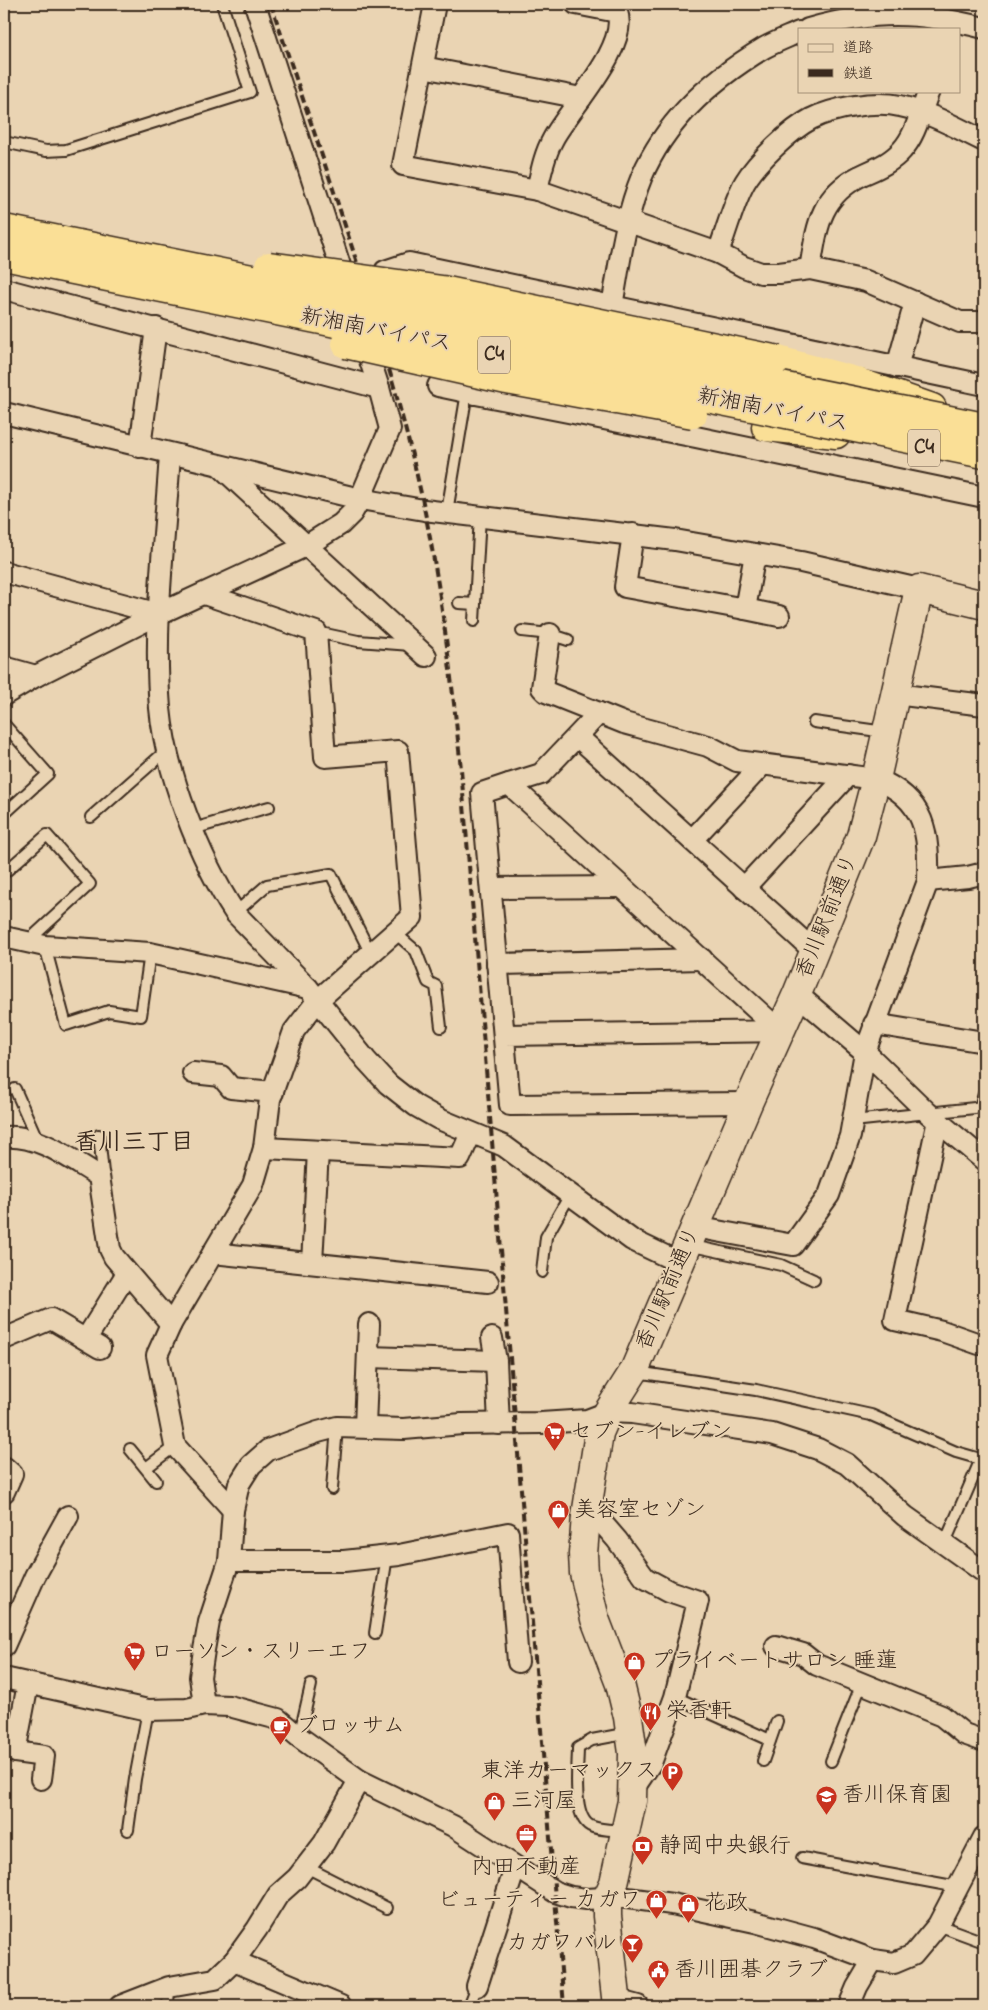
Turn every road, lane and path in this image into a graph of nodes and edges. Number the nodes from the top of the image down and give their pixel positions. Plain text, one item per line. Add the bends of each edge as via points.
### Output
1 (222, 4) edge
2 (255, 4) edge
3 (435, 4) edge
4 (576, 4) edge
5 (956, 18) edge
6 (811, 28) edge
7 (984, 28) edge
8 (798, 32) edge
9 (423, 67) junction
10 (929, 92) edge
11 (581, 98) junction
12 (921, 112) junction
13 (984, 141) edge
14 (4, 142) edge
15 (537, 190) junction
16 (628, 221) junction
17 (4, 229) edge
18 (101, 248) junction
19 (718, 253) junction
20 (4, 257) edge
21 (810, 269) junction
22 (385, 271) dead end
23 (495, 280) junction
24 (4, 289) edge
25 (915, 302) junction
26 (612, 306) junction
27 (984, 322) edge
28 (156, 328) junction
29 (897, 367) junction
30 (984, 385) edge
31 (438, 386) dead end
32 (380, 388) junction
33 (471, 393) junction
34 (4, 413) edge
35 (984, 426) edge
36 (866, 430) junction
37 (140, 447) junction
38 (984, 449) edge
39 (170, 454) junction
40 (984, 454) edge
41 (984, 462) edge
42 (219, 466) junction
43 (984, 497) edge
44 (360, 499) junction
45 (447, 512) junction
46 (480, 516) junction
47 (634, 534) junction
48 (306, 546) junction
49 (755, 554) junction
50 (4, 572) edge
51 (919, 589) junction
52 (204, 594) junction
53 (459, 603) dead end
54 (475, 604) junction
55 (984, 605) edge
56 (746, 610) junction
57 (159, 614) junction
58 (779, 616) dead end
59 (474, 621) dead end
60 (522, 631) dead end
61 (316, 632) junction
62 (559, 637) joint
63 (419, 651) joint
64 (4, 667) edge
65 (36, 676) junction
66 (895, 694) junction
67 (4, 695) edge
68 (984, 705) edge
69 (599, 713) junction
70 (814, 722) dead end
71 (4, 724) edge
72 (886, 732) junction
73 (578, 736) junction
74 (168, 749) junction
75 (762, 765) junction
76 (848, 775) junction
77 (876, 779) junction
78 (509, 784) junction
79 (269, 807) dead end
80 (4, 814) edge
81 (91, 817) dead end
82 (193, 829) junction
83 (692, 840) junction
84 (4, 873) edge
85 (984, 874) edge
86 (928, 881) junction
87 (622, 887) junction
88 (491, 888) junction
89 (744, 888) junction
90 (235, 913) junction
91 (394, 932) junction
92 (4, 937) edge
93 (36, 944) junction
94 (814, 951) junction
95 (150, 953) junction
96 (371, 954) junction
97 (702, 960) junction
98 (497, 964) junction
99 (313, 994) junction
100 (797, 994) junction
101 (874, 1024) junction
102 (440, 1027) dead end
103 (780, 1031) junction
104 (504, 1035) junction
105 (984, 1042) edge
106 (865, 1052) junction
107 (194, 1073) dead end
108 (14, 1089) dead end
109 (273, 1092) junction
110 (984, 1094) edge
111 (748, 1102) junction
112 (982, 1107) edge
113 (933, 1117) junction
114 (853, 1121) junction
115 (470, 1133) junction
116 (99, 1135) dead end
117 (4, 1137) edge
118 (38, 1142) junction
119 (264, 1148) junction
120 (318, 1151) junction
121 (984, 1160) edge
122 (99, 1176) junction
123 (570, 1195) junction
124 (688, 1245) junction
125 (213, 1253) junction
126 (312, 1263) junction
127 (542, 1272) dead end
128 (127, 1273) junction
129 (814, 1280) dead end
130 (488, 1282) dead end
131 (171, 1324) junction
132 (369, 1324) dead end
133 (492, 1338) dead end
134 (982, 1338) edge
135 (4, 1339) edge
136 (368, 1357) junction
137 (496, 1361) junction
138 (634, 1371) junction
139 (608, 1412) junction
140 (499, 1424) junction
141 (337, 1427) junction
142 (365, 1427) junction
143 (175, 1446) junction
144 (130, 1450) dead end
145 (982, 1459) edge
146 (4, 1467) edge
147 (146, 1468) junction
148 (156, 1481) dead end
149 (332, 1489) dead end
150 (4, 1492) edge
151 (233, 1510) junction
152 (68, 1516) dead end
153 (586, 1516) junction
154 (944, 1545) junction
155 (387, 1556) junction
156 (229, 1561) junction
157 (984, 1572) edge
158 (375, 1633) dead end
159 (4, 1646) edge
160 (776, 1646) dead end
161 (518, 1662) dead end
162 (4, 1678) edge
163 (862, 1683) junction
164 (28, 1684) junction
165 (311, 1685) dead end
166 (675, 1697) junction
167 (204, 1705) junction
168 (148, 1710) junction
169 (777, 1722) dead end
170 (630, 1732) junction
171 (299, 1737) junction
172 (770, 1740) junction
173 (984, 1741) edge
174 (763, 1761) dead end
175 (831, 1761) dead end
176 (41, 1779) dead end
177 (358, 1780) junction
178 (632, 1791) junction
179 (128, 1830) dead end
180 (624, 1831) junction
181 (984, 1837) edge
182 (802, 1858) dead end
183 (978, 1863) edge
184 (306, 1867) junction
185 (515, 1868) junction
186 (958, 1887) junction
187 (607, 1898) junction
188 (387, 1908) dead end
189 (938, 1926) junction
190 (984, 1942) edge
191 (873, 1960) junction
192 (234, 1961) junction
193 (477, 1986) joint
194 (168, 1996) edge
195 (624, 2004) edge
196 (120, 2006) edge
197 (341, 2006) edge
198 (469, 2006) edge
199 (849, 2006) edge

1 - 14 lane via 250,92 66,150 46,152
2 - 32 street
3 - 9 street
4 - 11 street via 617,12 621,22 599,74
5 - 6 street via 878,14 842,19
5 - 7 street
8 - 16 street via 766,47 732,70 677,120 658,145 642,176
9 - 11 street
9 - 15 street via 403,165
10 - 12 street
11 - 15 street via 552,140
12 - 13 street
12 - 19 street via 898,105 869,105 842,108 810,119 777,144 745,182
12 - 21 street via 910,140 899,153 850,182 822,212
15 - 16 street
16 - 19 street
16 - 26 street
17 - 18 highway, 新湘南バイパス / C4, bridge
18 - 35 highway, 新湘南バイパス / C4, bridge
18 - 35 highway, bridge via 297,269 424,287 522,306 778,360 852,380
19 - 21 street via 761,273
20 - 36 highway, 新湘南バイパス / C4, bridge
20 - 38 highway, bridge via 138,296 507,380 766,427
21 - 25 street via 866,281
22 - 23 street via 409,263
23 - 26 street
23 - 33 street
24 - 28 street
25 - 27 street via 960,322
25 - 29 street
26 - 29 street
28 - 32 street
28 - 37 street
29 - 30 street
31 - 33 street
32 - 44 street via 390,429
33 - 43 street
33 - 45 lane
34 - 37 street
36 - 40 highway, 新湘南バイパス / C4, bridge
36 - 41 highway, C4, bridge via 925,449
37 - 39 street
39 - 42 street
39 - 57 street
42 - 44 street
42 - 48 street
44 - 45 street
44 - 48 street via 341,524
45 - 46 street
46 - 47 street
46 - 54 lane
47 - 49 street
47 - 56 street via 625,588
48 - 52 street
48 - 63 street
49 - 51 street
49 - 56 street
50 - 57 street
51 - 55 street
51 - 66 street, 香川駅前通り
52 - 57 street
52 - 61 street
53 - 54 lane
54 - 59 lane
56 - 58 street
57 - 65 street
57 - 74 street via 160,709
60 - 62 lane
61 - 63 lane
61 - 91 street via 325,757 398,752 412,916
62 - 69 street via 542,688
64 - 65 street
65 - 67 street
66 - 68 street
66 - 72 street, 香川駅前通り
69 - 73 street
69 - 75 street via 708,746 738,761
70 - 72 lane
71 - 80 lane via 48,774
72 - 77 street, 香川駅前通り
73 - 78 street via 541,774
73 - 83 street
74 - 81 lane
74 - 82 street
75 - 76 street
75 - 83 street
76 - 77 street
76 - 89 street
77 - 86 street via 891,785 911,801 924,823 929,852
77 - 94 street, 香川駅前通り via 861,836
78 - 87 street
78 - 88 street via 482,793
79 - 82 lane
82 - 90 street via 208,866
83 - 89 street
84 - 93 lane via 47,835 90,884
85 - 86 street
86 - 101 street
87 - 88 street
87 - 97 street
88 - 98 street
89 - 94 street
90 - 96 lane via 267,885 331,874
90 - 99 street
91 - 96 street
91 - 102 lane via 416,951 428,982 436,986
92 - 93 street
93 - 95 street
93 - 95 lane via 66,1025 109,1011 141,1016
94 - 100 street, 香川駅前通り
95 - 99 street
96 - 99 street
97 - 98 street
97 - 103 street
98 - 104 street
99 - 109 street via 294,1031
99 - 115 street via 388,1084 416,1106
100 - 103 street, 香川駅前通り
100 - 106 street
101 - 105 street
101 - 106 street
103 - 104 street
103 - 111 street, 香川駅前通り
104 - 111 street via 510,1105
106 - 113 street
106 - 114 street
107 - 109 street via 220,1076 231,1088
108 - 118 lane
109 - 119 street
110 - 112 lane
111 - 124 street, 香川駅前通り
112 - 113 lane
113 - 114 lane
113 - 121 street
113 - 134 street via 895,1320
114 - 124 street via 829,1195 793,1244
115 - 120 street via 460,1158
115 - 123 street via 504,1146
116 - 122 lane via 103,1173
117 - 118 street
118 - 122 street
119 - 120 street
119 - 125 street via 253,1185
120 - 126 street
122 - 128 street via 110,1249
123 - 124 street via 632,1240
123 - 127 lane via 546,1237
124 - 129 lane via 782,1265
124 - 138 street, 香川駅前通り
125 - 126 street
125 - 131 street
126 - 130 street
128 - 131 street
128 - 135 street via 93,1344 51,1318
131 - 143 street via 157,1355
132 - 136 street
133 - 137 street
136 - 137 street
136 - 142 street
137 - 140 street
138 - 139 street, 香川駅前通り
138 - 145 lane via 756,1390 871,1416 956,1452
139 - 140 street via 587,1420
139 - 153 street, 香川駅前通り via 599,1433
139 - 154 street via 772,1434 818,1449 847,1464 904,1516
140 - 142 street via 404,1429
141 - 142 street
141 - 149 lane
141 - 151 street via 268,1450 251,1465 239,1484
143 - 147 lane
143 - 151 street
144 - 147 lane
145 - 154 lane
146 - 150 street via 12,1474
147 - 148 lane
151 - 156 street
152 - 159 street via 35,1576
153 - 166 street via 598,1518 645,1578 698,1601
153 - 170 street, 香川駅前通り via 583,1554 588,1593 620,1684
154 - 157 street
155 - 156 street via 344,1561
155 - 158 lane
155 - 161 street via 508,1533
156 - 167 street via 209,1622 204,1650 200,1678
160 - 163 street via 803,1654 817,1665
162 - 164 street
163 - 173 street via 942,1716 964,1734
163 - 175 lane
164 - 168 street
164 - 176 street via 15,1752 44,1756
165 - 171 lane
166 - 172 lane
166 - 178 street via 651,1763
167 - 168 street
167 - 171 street via 229,1706 278,1718
168 - 179 lane
169 - 172 lane
170 - 178 street, 香川駅前通り
170 - 180 lane via 592,1740 578,1748 578,1807 582,1820 592,1827
171 - 177 street
172 - 174 lane
177 - 184 street via 324,1843
177 - 185 street via 453,1826
178 - 180 street, 香川駅前通り
180 - 187 street, 香川駅前通り via 614,1883
181 - 183 street
182 - 186 lane
183 - 186 street
184 - 188 lane
184 - 192 street via 278,1895
185 - 187 street via 555,1892 578,1898
185 - 193 street
186 - 189 street
187 - 191 street via 672,1904 754,1922 814,1938
187 - 195 street, 香川駅前通り via 607,1916
189 - 190 lane
189 - 191 street via 913,1955 894,1963
191 - 199 street
192 - 194 street via 215,1980
192 - 197 street
193 - 198 lane
194 - 196 street

